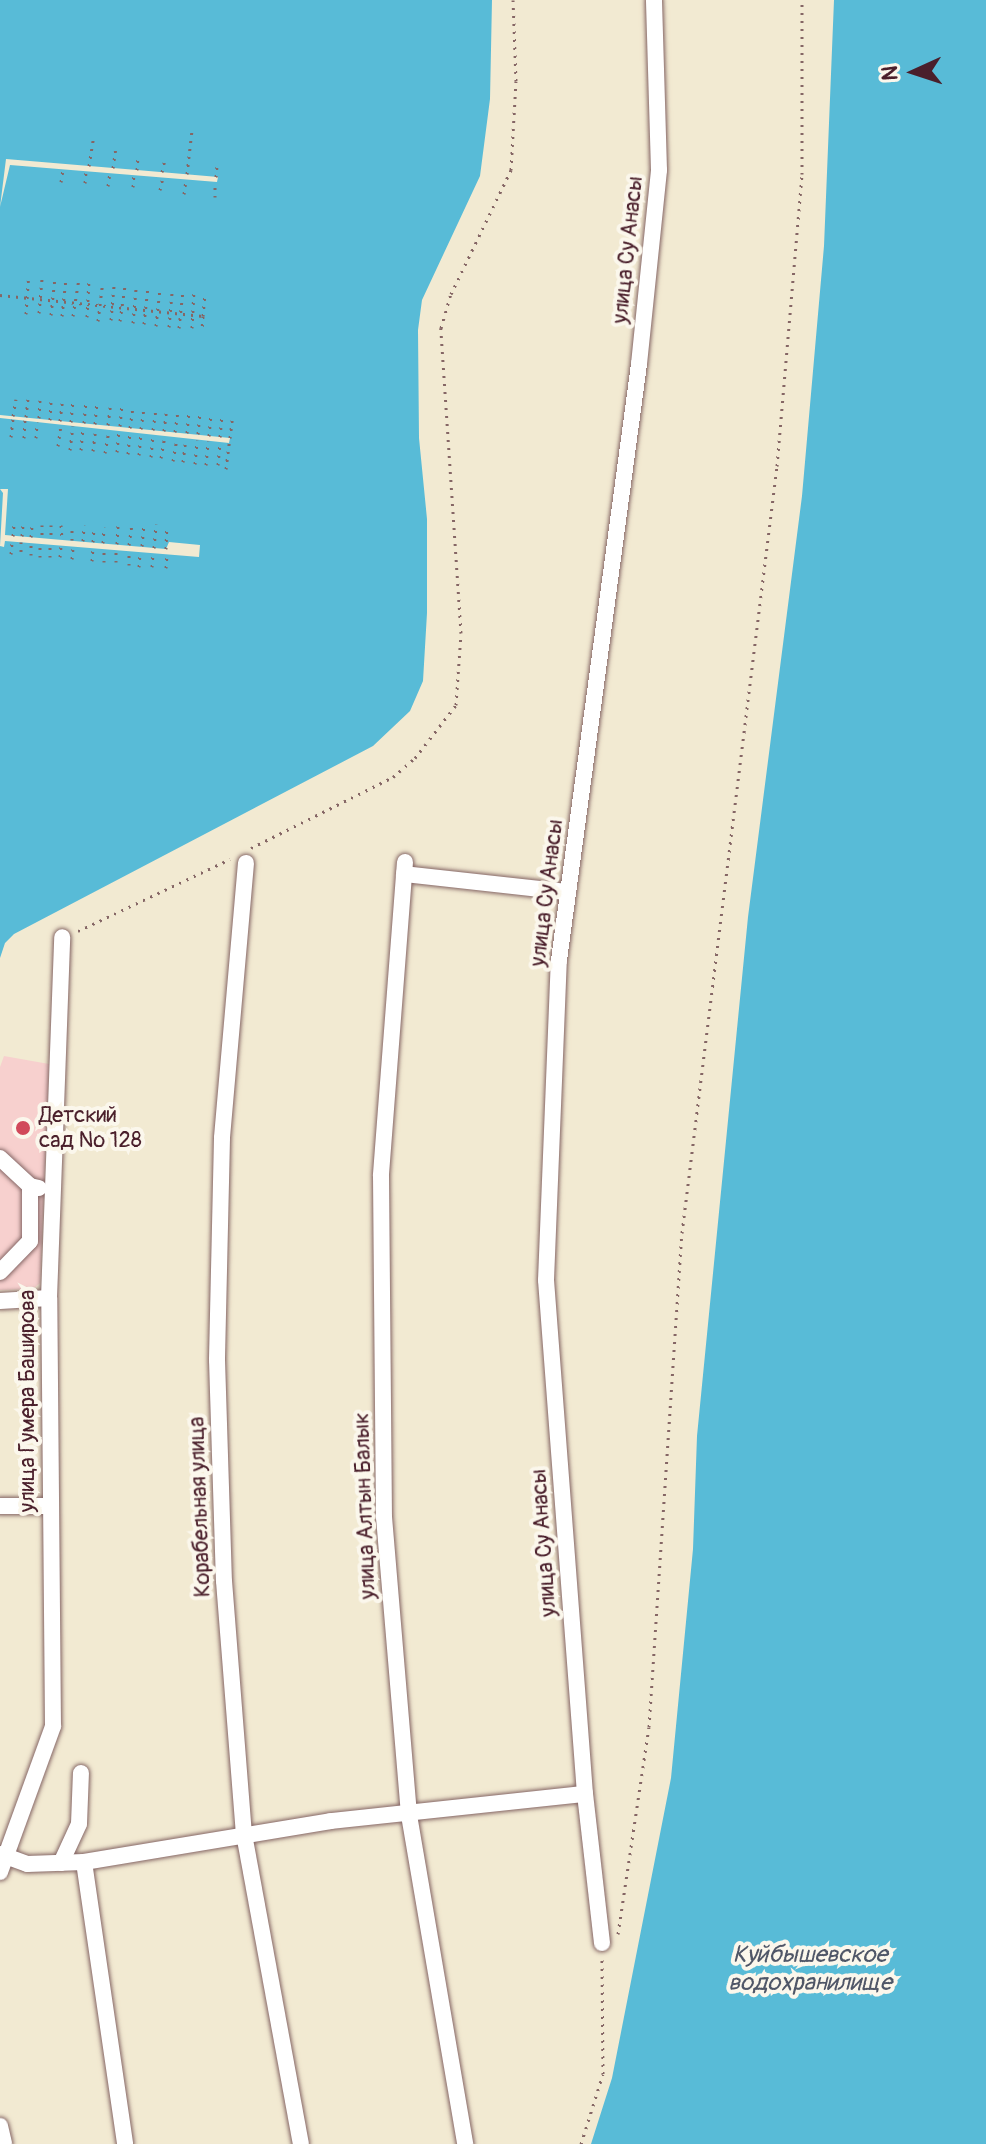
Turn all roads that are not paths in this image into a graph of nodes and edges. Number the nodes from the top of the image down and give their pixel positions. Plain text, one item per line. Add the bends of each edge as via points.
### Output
1 (654, 0) edge
2 (242, 858) road end
3 (568, 892) junction
4 (62, 937) road end
5 (0, 1158) edge
6 (30, 1186) junction
7 (52, 1190) junction
8 (0, 1272) edge
9 (49, 1298) junction
10 (0, 1301) edge
11 (0, 1506) edge
12 (50, 1506) junction
13 (81, 1773) dead end
14 (585, 1794) junction
15 (409, 1815) junction
16 (244, 1834) junction
17 (2, 1861) edge
18 (84, 1862) junction
19 (61, 1863) junction
20 (602, 1943) road end
21 (0, 2126) edge
22 (4, 2144) edge
23 (125, 2144) edge
24 (301, 2144) edge
25 (465, 2144) edge

1 - 3 street, улица Су Анасы via 659,170 639,364
2 - 16 street, Корабельная улица via 222,1138 217,1360 224,1581
3 - 14 street, улица Су Анасы via 559,960 546,1280
3 - 15 street, улица Алтын Балык via 404,868 381,1176 384,1517
4 - 7 street, улица Гумера Баширова
5 - 6 street
6 - 7 street
6 - 8 street via 30,1241
7 - 9 street, улица Гумера Баширова
9 - 10 street
9 - 12 street, улица Гумера Баширова
11 - 12 street
12 - 17 street, улица Гумера Баширова via 53,1726
13 - 19 street via 79,1824
14 - 15 street, улица Гумера Баширова
14 - 20 street, улица Су Анасы
15 - 16 street, улица Гумера Баширова
15 - 25 street, улица Алтын Балык
16 - 18 street, улица Гумера Баширова
16 - 24 street, Корабельная улица
17 - 19 street, улица Гумера Баширова
18 - 19 street, улица Гумера Баширова
18 - 23 street
21 - 22 street

